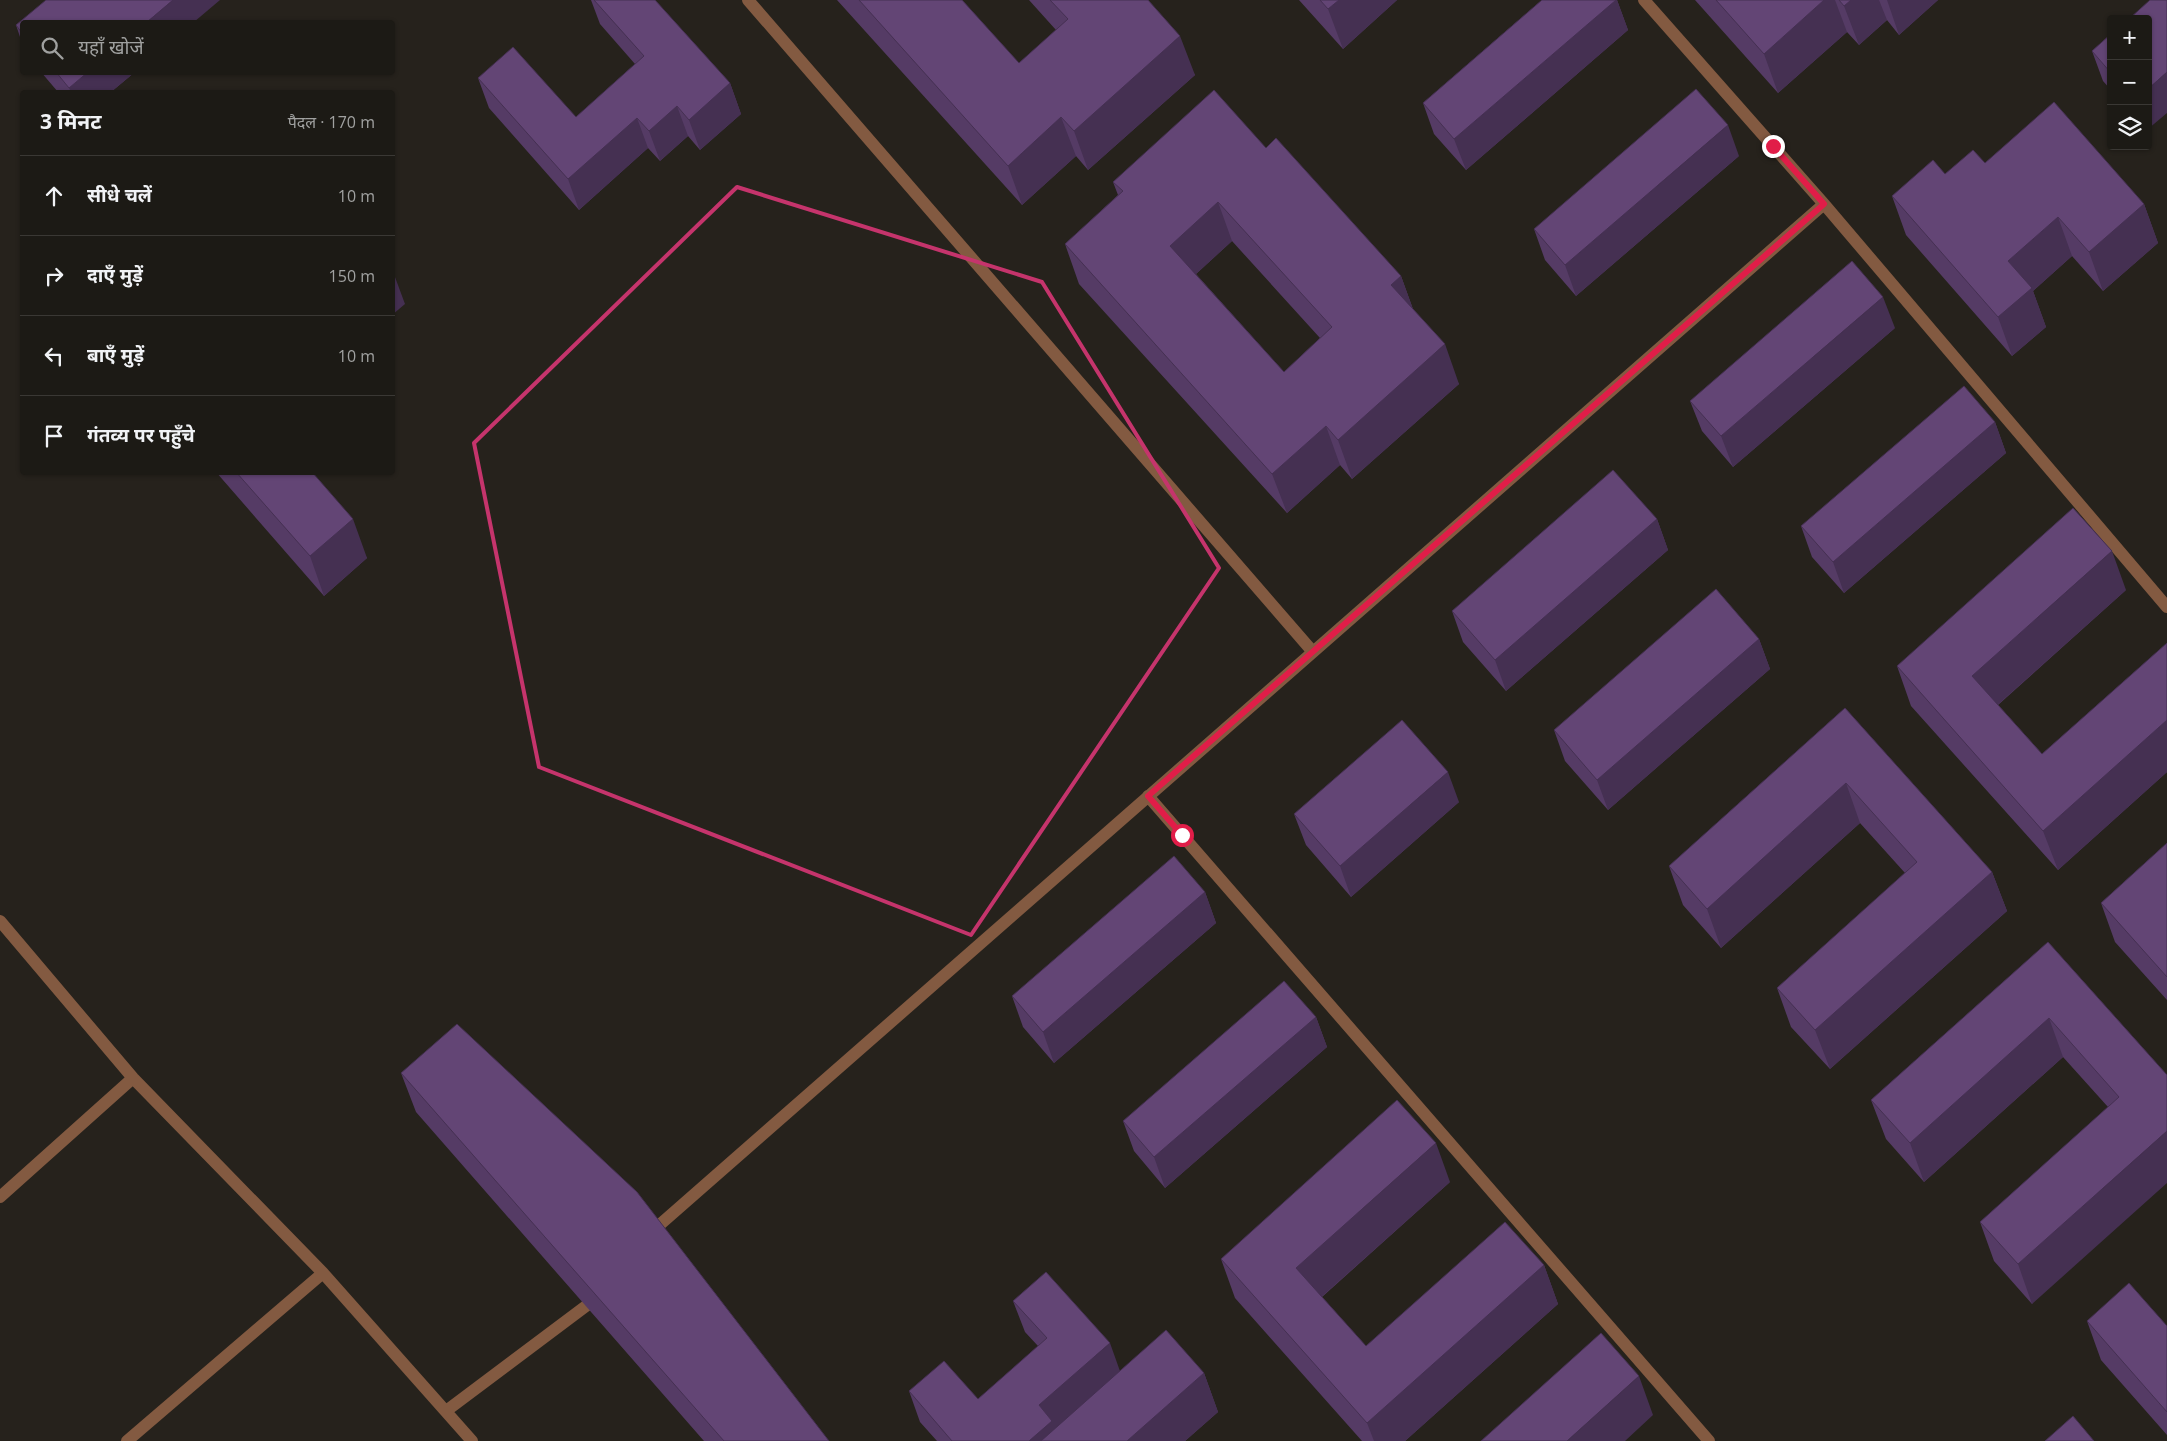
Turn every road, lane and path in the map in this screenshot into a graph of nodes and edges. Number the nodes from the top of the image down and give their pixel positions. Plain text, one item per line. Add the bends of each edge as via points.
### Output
1 (748, 0) edge
2 (1644, 0) edge
3 (1824, 204) junction
4 (2167, 607) edge
5 (1313, 652) junction
6 (1148, 796) junction
7 (0, 921) edge
8 (133, 1078) junction
9 (0, 1197) edge
10 (638, 1246) edge
11 (323, 1273) junction
12 (606, 1284) edge
13 (446, 1411) junction
14 (127, 1441) edge
15 (472, 1441) edge
16 (1709, 1441) edge

1 - 5 street
2 - 3 street
3 - 4 street
3 - 5 street
5 - 6 street
6 - 10 street via 651,1231
6 - 16 street
7 - 8 street
8 - 9 street
8 - 11 street
11 - 13 street
11 - 14 street
12 - 13 street via 586,1306
13 - 15 street

